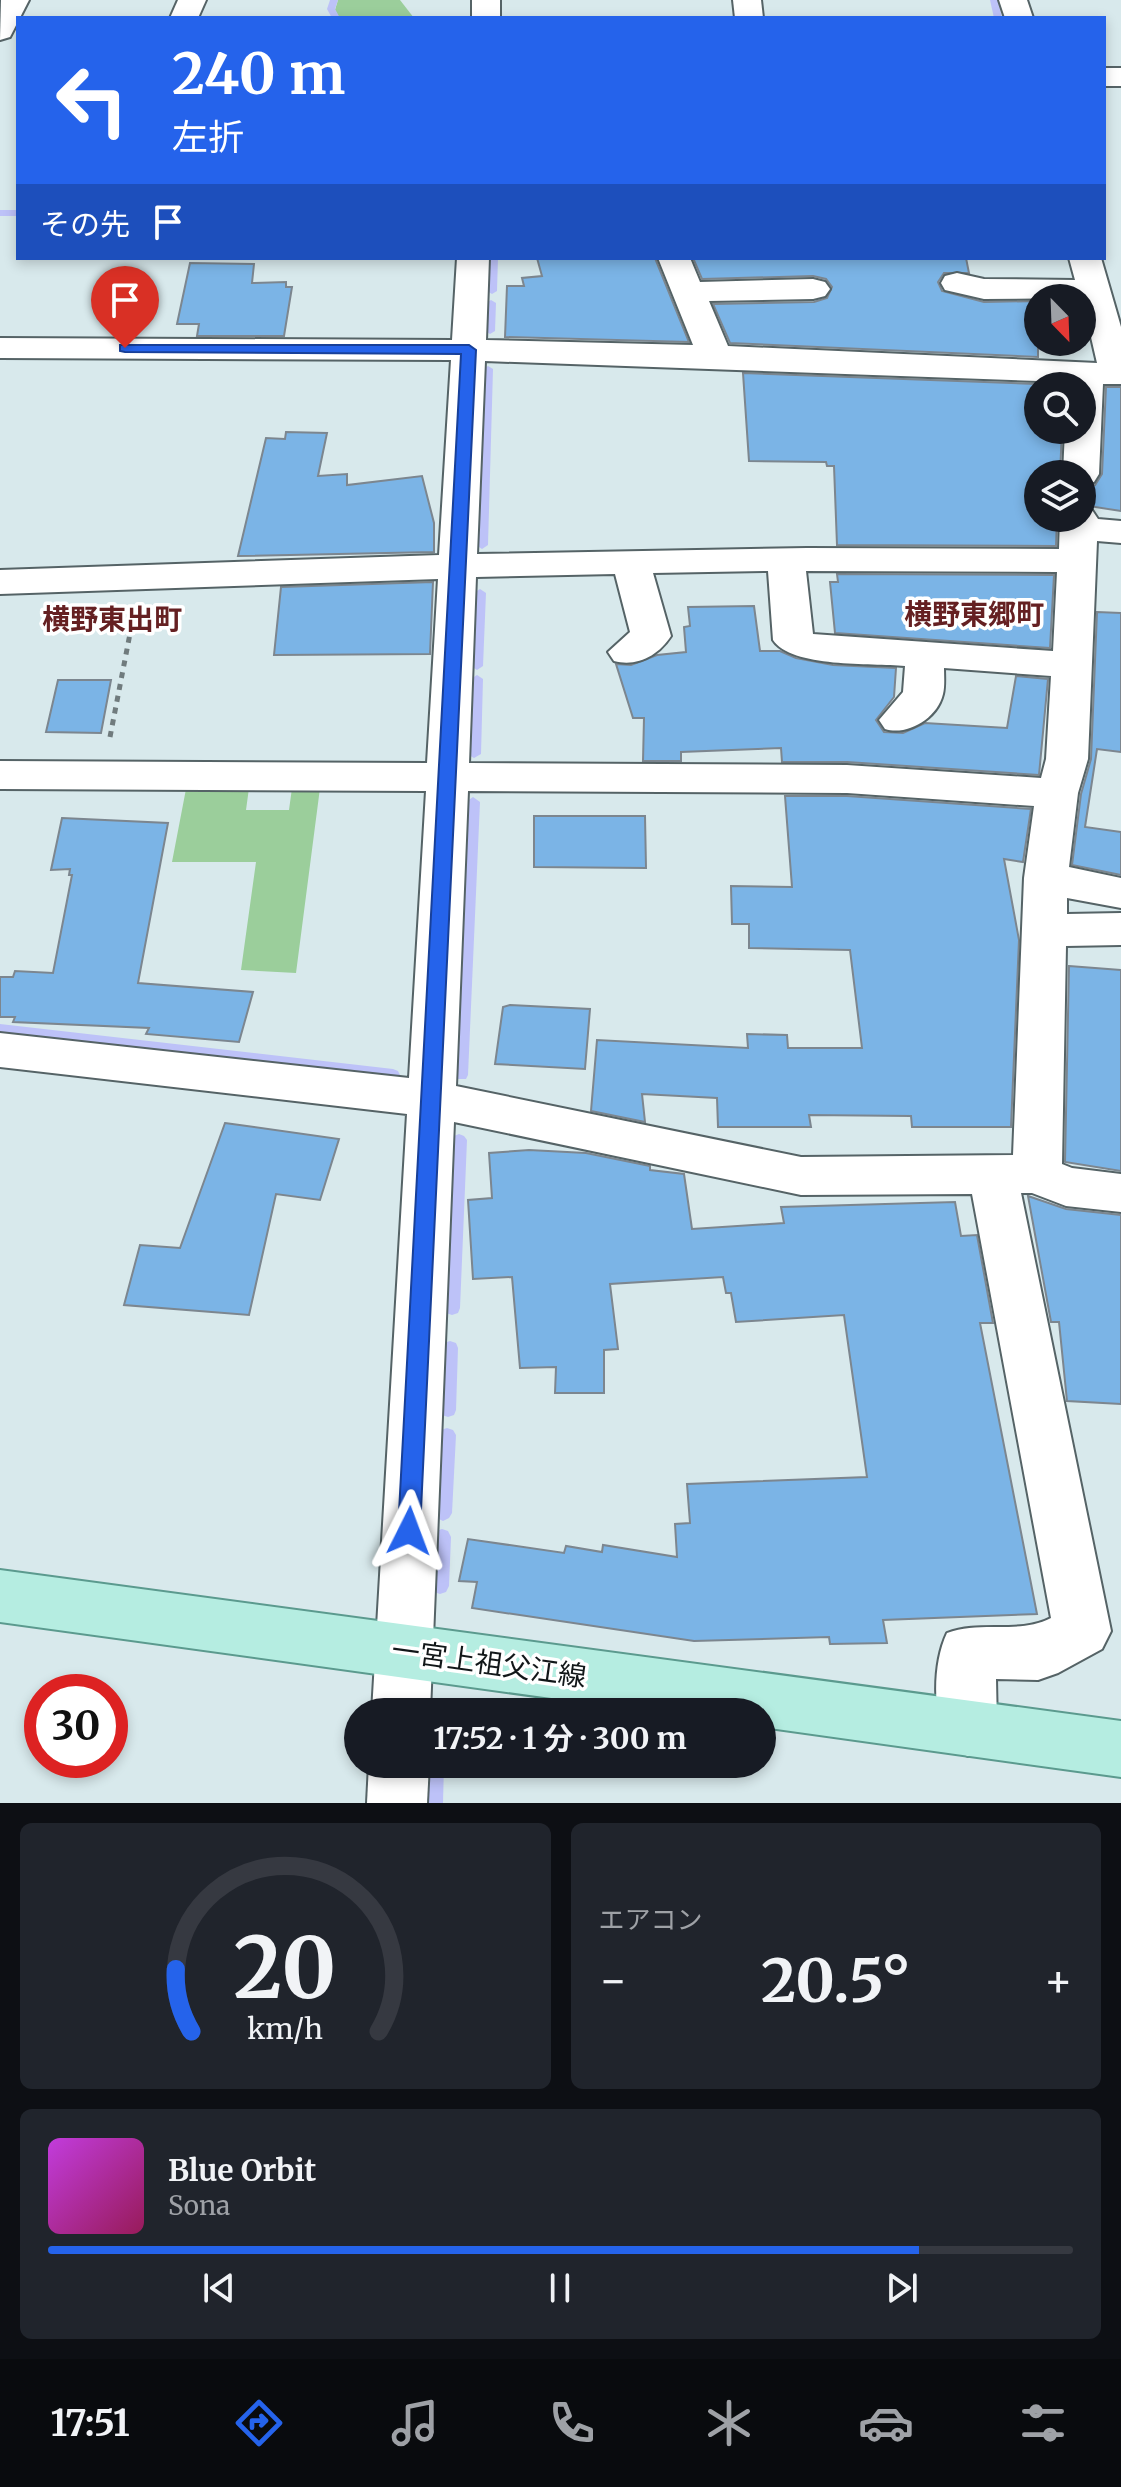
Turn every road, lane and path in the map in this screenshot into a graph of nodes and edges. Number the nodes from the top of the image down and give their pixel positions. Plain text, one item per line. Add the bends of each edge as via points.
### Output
1 (473, 260) edge
2 (675, 260) edge
3 (1086, 260) edge
4 (957, 283) dead end
5 (1092, 284) edge
6 (813, 289) dead end
7 (1024, 289) edge
8 (688, 292) junction
9 (1096, 302) edge
10 (0, 348) edge
11 (469, 350) junction
12 (715, 356) junction
13 (1108, 374) edge
14 (1085, 460) edge
15 (1121, 532) edge
16 (1078, 536) edge
17 (786, 561) junction
18 (631, 564) junction
19 (458, 567) junction
20 (141, 577) junction
21 (0, 582) edge
22 (628, 652) dead end
23 (925, 656) junction
24 (1073, 665) junction
25 (899, 720) dead end
26 (0, 775) edge
27 (103, 775) junction
28 (447, 775) junction
29 (1057, 793) junction
30 (1046, 878) junction
31 (1121, 893) edge
32 (1121, 929) edge
33 (1045, 930) junction
34 (0, 1050) edge
35 (431, 1099) junction
36 (1015, 1174) junction
37 (1121, 1193) edge
38 (0, 1596) edge
39 (403, 1652) junction
40 (401, 1698) edge
41 (968, 1728) junction
42 (1121, 1749) edge
43 (398, 1778) edge
44 (397, 1803) edge

1 - 11 street
2 - 8 street
3 - 5 street
4 - 7 street
6 - 8 street
8 - 12 street
9 - 13 street
10 - 11 street
11 - 12 street
11 - 19 street
12 - 13 street
13 - 14 street
15 - 16 street
16 - 17 street
16 - 24 street
17 - 18 street
17 - 23 street via 793,640 806,646
18 - 19 street
18 - 22 street via 651,636
19 - 20 street
19 - 28 street
20 - 21 street
20 - 27 path
23 - 24 street
23 - 25 street via 923,695
24 - 29 street via 1067,759
26 - 27 street
27 - 28 street
28 - 29 street via 847,779
28 - 35 street
29 - 30 street
30 - 31 street
30 - 33 street
32 - 33 street
33 - 36 street
34 - 35 street
35 - 36 street via 801,1176
35 - 39 street
36 - 37 street
36 - 41 street via 1082,1631 1038,1654 967,1652
38 - 39 main road, 一宮上祖父江線
39 - 40 street
39 - 41 main road, 一宮上祖父江線
41 - 42 main road, 一宮上祖父江線
43 - 44 street

